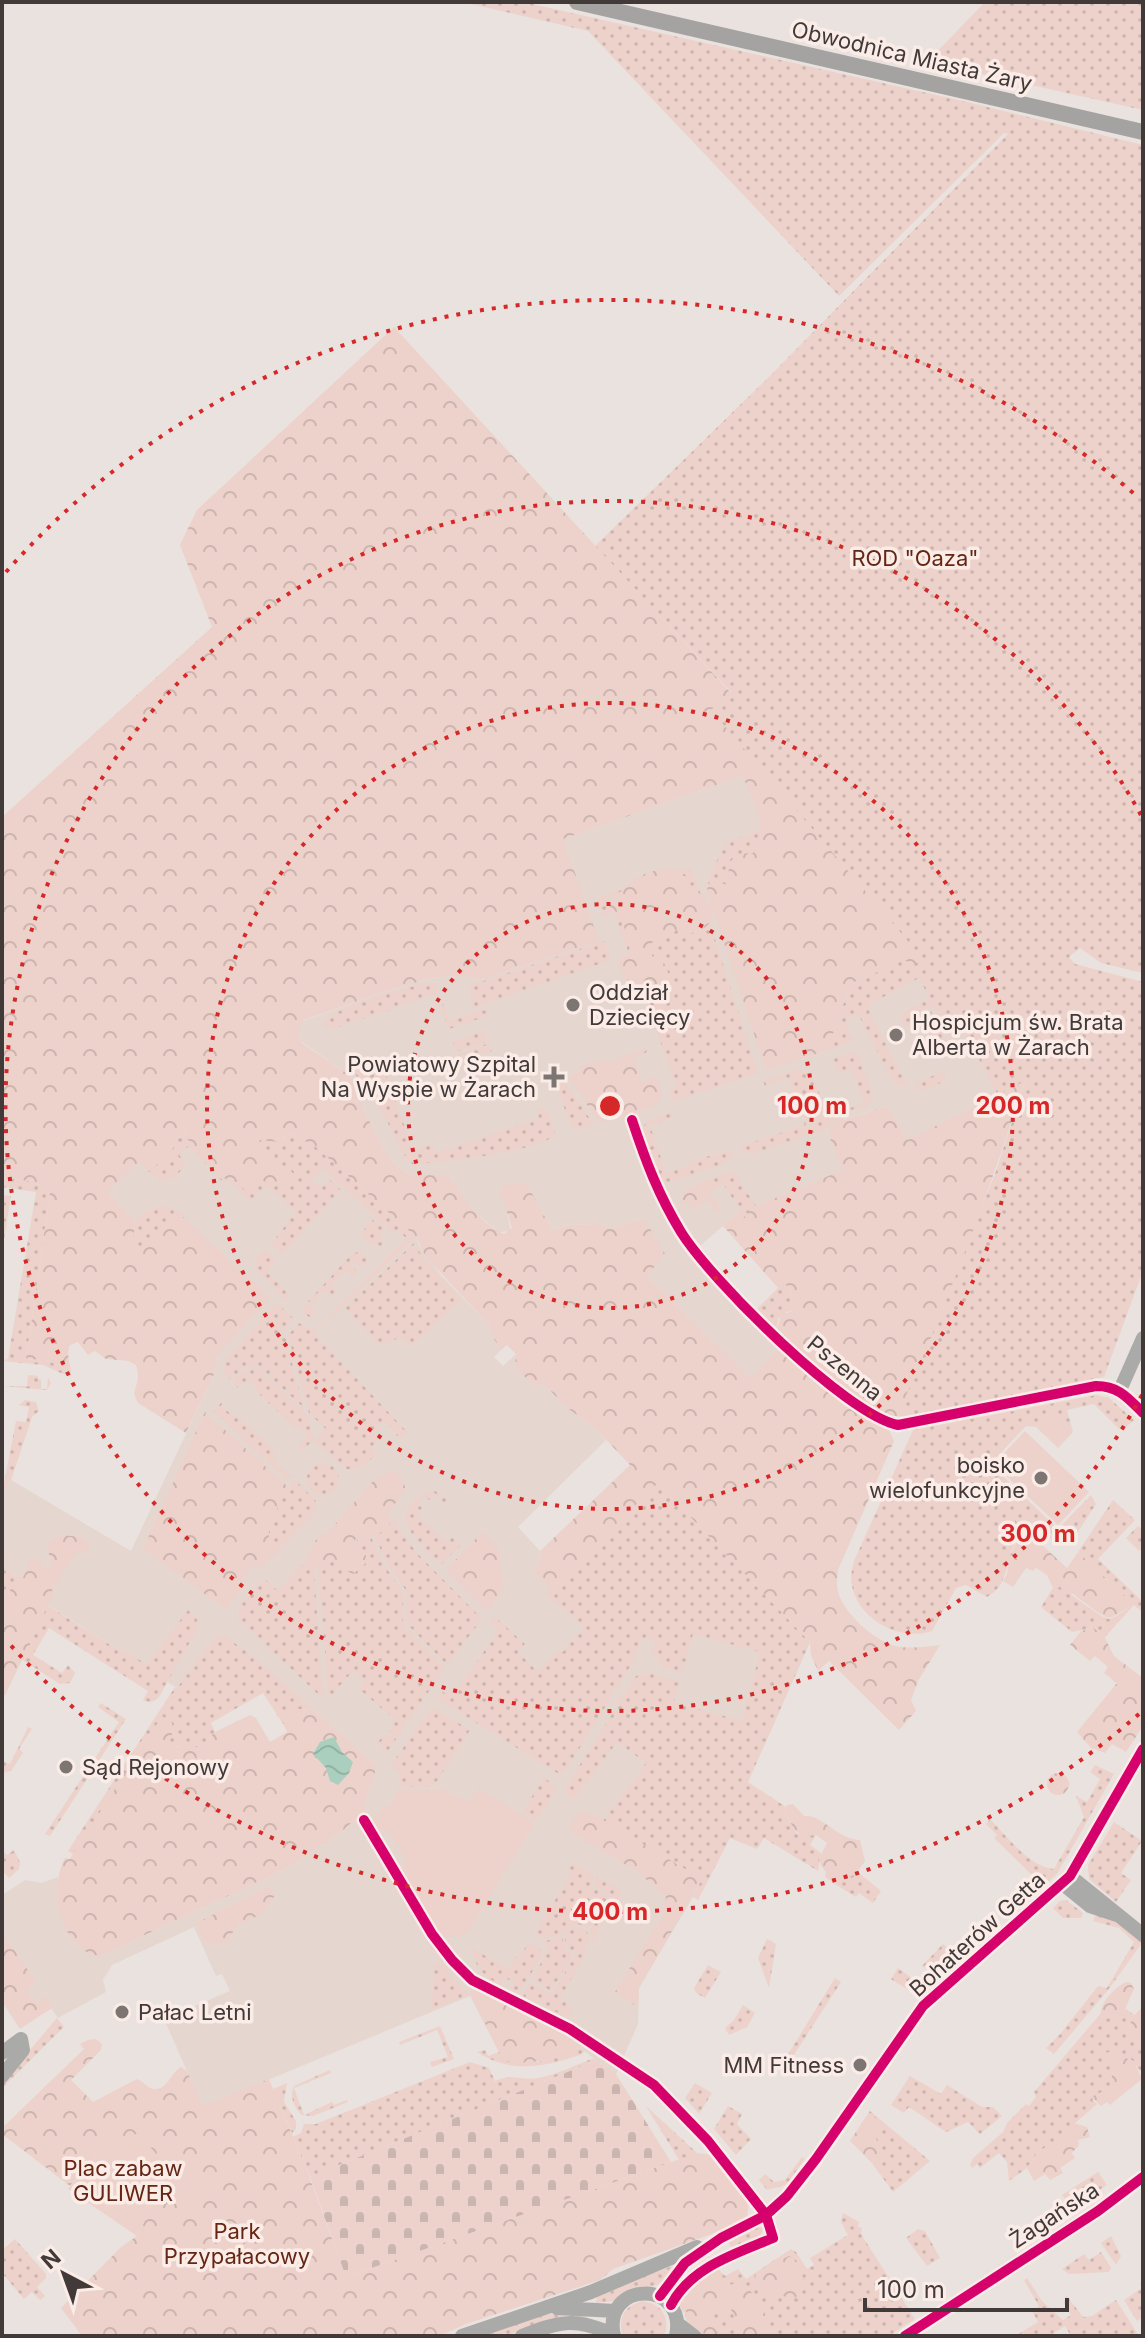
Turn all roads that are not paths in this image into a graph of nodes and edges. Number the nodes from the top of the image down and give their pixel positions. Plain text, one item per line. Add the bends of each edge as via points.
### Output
1 (577, 2) edge
2 (1143, 132) edge
3 (632, 1120) dead end
4 (1143, 1338) edge
5 (1120, 1390) junction
6 (1143, 1413) edge
7 (1143, 1749) edge
8 (364, 1820) dead end
9 (1066, 1880) junction
10 (1143, 1935) edge
11 (2, 2053) edge
12 (2, 2076) edge
13 (1142, 2181) edge
14 (766, 2215) junction
15 (721, 2238) junction
16 (665, 2301) junction
17 (537, 2309) junction
18 (616, 2311) junction
19 (676, 2329) edge
20 (614, 2335) edge
21 (462, 2336) edge
22 (522, 2336) edge
23 (694, 2336) edge
24 (905, 2336) edge

1 - 2 main road, Obwodnica Miasta Żary
3 - 5 street, Pszenna via 652,1180 684,1236 757,1318 873,1416 898,1425 1096,1386
4 - 5 street
5 - 6 street
7 - 9 street, Bohaterów Getta
8 - 14 street via 432,1934 472,1980 570,2029 654,2085 708,2141
9 - 10 street
9 - 14 street, Bohaterów Getta via 923,2006 801,2181
11 - 12 street via 21,2039 23,2050
13 - 24 street, Żagańska
14 - 15 street, Bohaterów Getta
14 - 16 street via 773,2238 699,2272
15 - 16 street, Bohaterów Getta via 685,2263
15 - 17 street
16 - 18 street via 640,2293
16 - 19 street
17 - 18 street
17 - 21 street
18 - 20 street
19 - 23 street
20 - 22 street via 583,2322 550,2325

